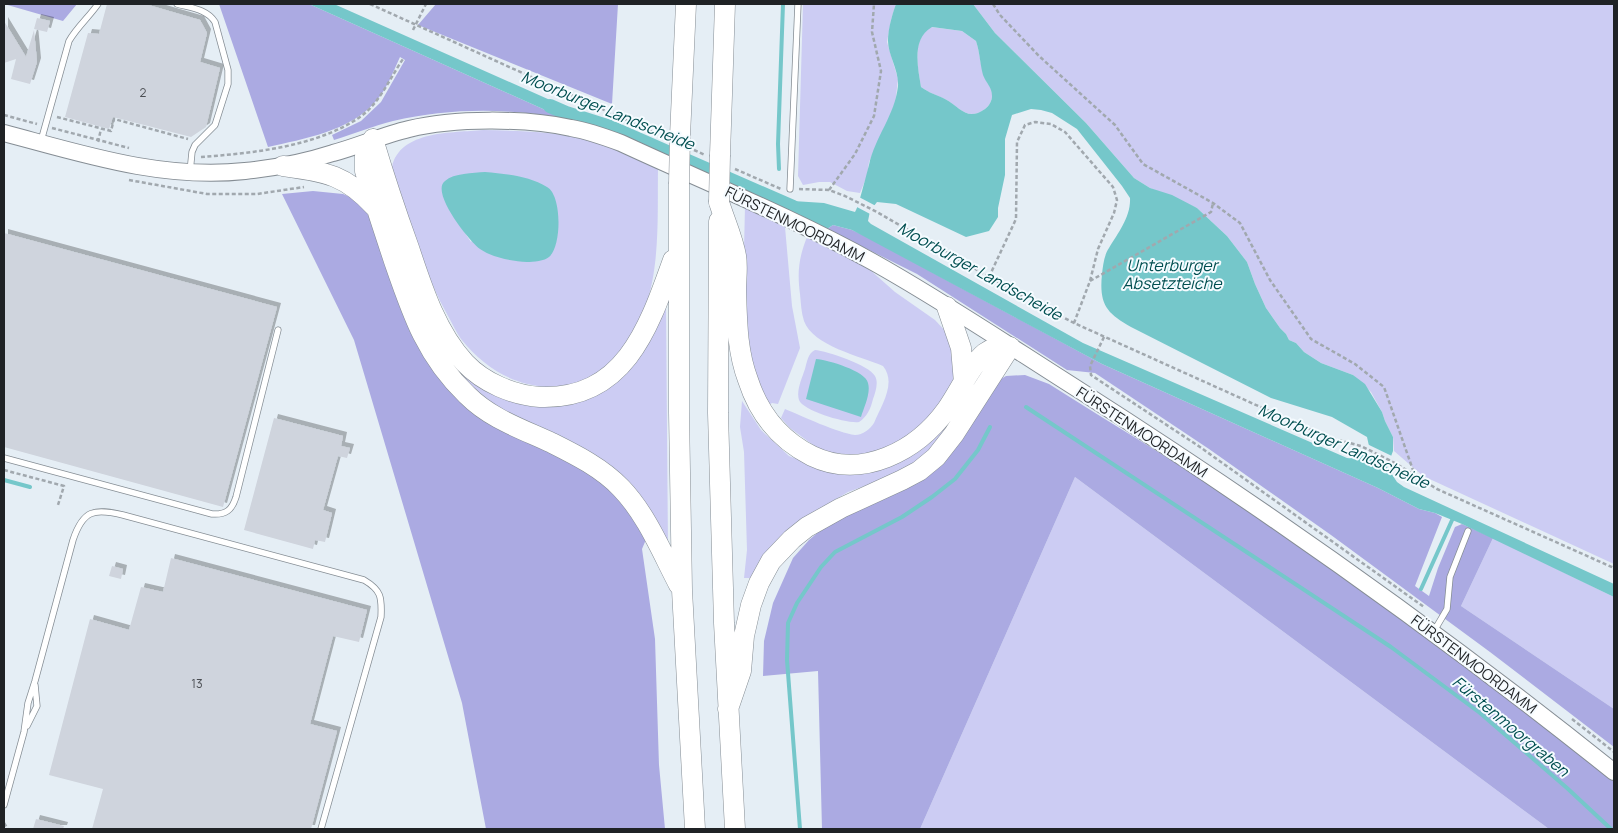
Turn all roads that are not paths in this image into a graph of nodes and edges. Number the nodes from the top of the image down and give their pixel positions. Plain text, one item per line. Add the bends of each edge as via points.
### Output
1 (98, 4) edge
2 (177, 4) edge
3 (686, 4) edge
4 (725, 4) edge
5 (798, 4) edge
6 (4, 133) edge
7 (373, 140) junction
8 (40, 143) junction
9 (283, 166) junction
10 (190, 174) junction
11 (790, 189) road end
12 (719, 202) junction
13 (376, 208) junction
14 (678, 246) junction
15 (947, 307) junction
16 (278, 330) dead end
17 (1010, 347) junction
18 (964, 383) junction
19 (4, 458) edge
20 (1468, 531) dead end
21 (682, 590) junction
22 (1433, 632) junction
23 (35, 681) junction
24 (728, 709) junction
25 (24, 732) junction
26 (1614, 772) edge
27 (4, 805) edge
28 (321, 829) edge
29 (695, 829) edge
30 (734, 829) edge

1 - 8 lane via 69,41
2 - 10 lane via 211,16 228,70 228,84 215,124 195,145
3 - 14 highway, bridge
4 - 12 highway, bridge
5 - 11 lane
6 - 8 main road, FÜRSTENMOORDAMM
7 - 9 main road, FÜRSTENMOORDAMM
7 - 13 highway via 364,165
7 - 14 highway via 423,289 439,323 466,364 508,391 531,396 571,395 596,386 612,374 628,357 652,316
7 - 15 main road, FÜRSTENMOORDAMM via 411,128 474,122 535,123 588,132 634,149 825,236
8 - 10 main road, FÜRSTENMOORDAMM via 129,165
9 - 10 main road, FÜRSTENMOORDAMM via 244,172
9 - 13 highway via 335,176 361,192
12 - 18 highway via 736,256 737,328 745,372 770,424 794,446 834,464 882,460 907,449 926,434
12 - 24 highway via 718,414
13 - 21 highway via 415,321 442,368 481,409 598,468 621,488 652,533
14 - 21 highway
15 - 17 main road, FÜRSTENMOORDAMM
15 - 18 highway via 961,348
16 - 19 lane via 236,497 227,512 212,514
17 - 18 highway via 996,347 985,353
17 - 22 main road, FÜRSTENMOORDAMM via 1166,446
17 - 24 highway via 936,457 902,480 807,527 771,561 753,599 744,636 741,671
20 - 22 lane via 1450,576 1447,609
21 - 29 highway
22 - 26 main road, FÜRSTENMOORDAMM
23 - 25 lane
23 - 25 lane via 37,706
23 - 28 lane via 75,533 81,521 93,512 123,515 364,580 380,593 381,617
24 - 30 highway
25 - 27 lane

